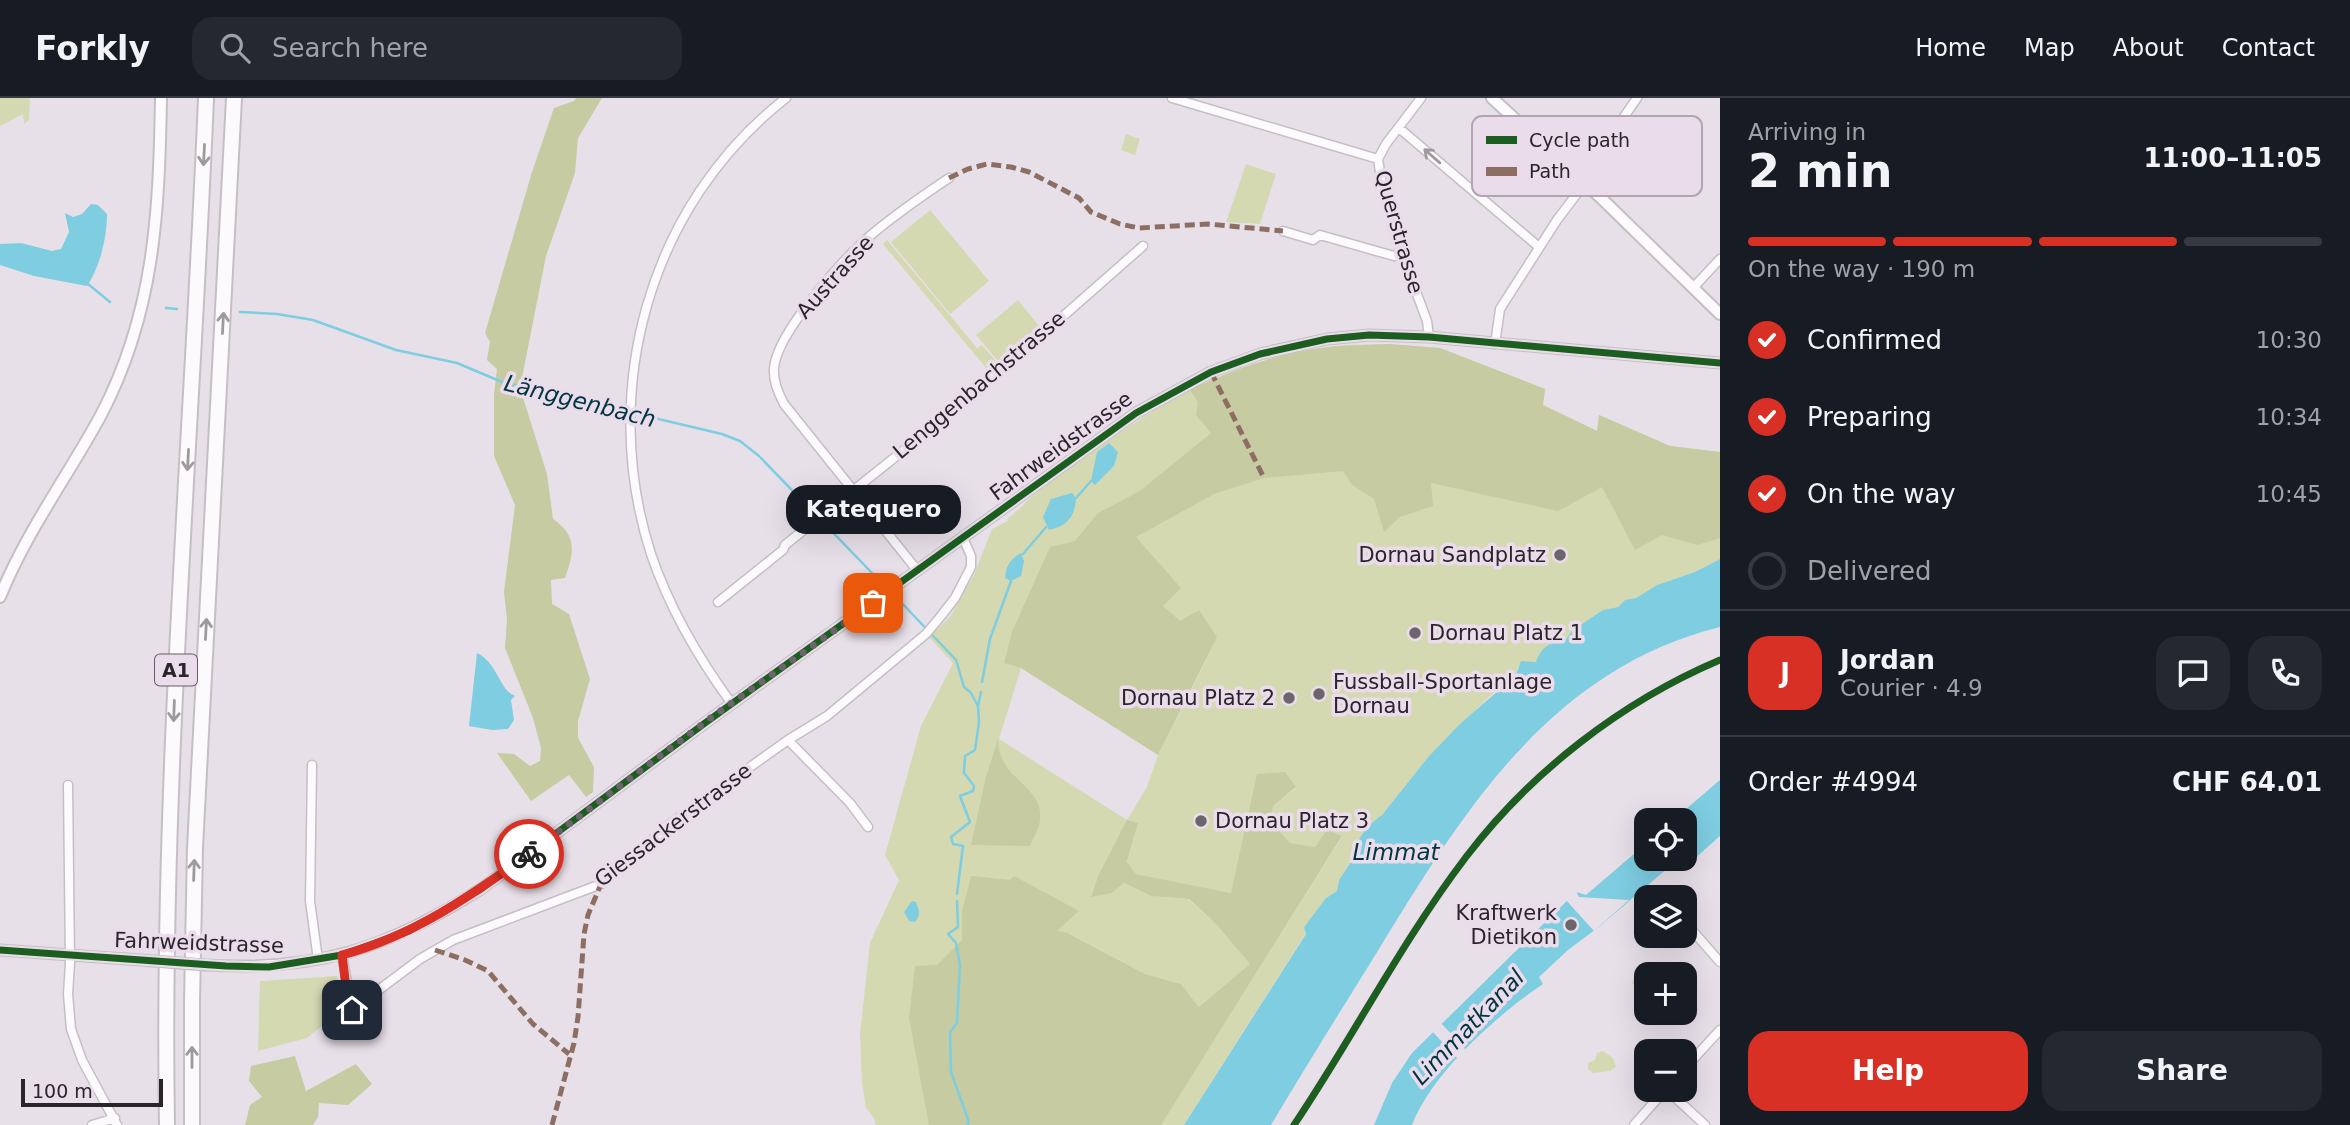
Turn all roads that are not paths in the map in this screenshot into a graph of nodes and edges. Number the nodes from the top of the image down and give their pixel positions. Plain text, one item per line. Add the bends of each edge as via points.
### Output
1 (161, 98) edge
2 (206, 98) edge
3 (234, 98) edge
4 (786, 98) edge
5 (1172, 98) edge
6 (1421, 98) edge
7 (1492, 98) edge
8 (1637, 98) edge
9 (1512, 116) edge
10 (1625, 116) edge
11 (1399, 128) junction
12 (1378, 159) junction
13 (949, 177) dead end
14 (1472, 190) edge
15 (1479, 196) edge
16 (1573, 196) edge
17 (1598, 196) edge
18 (1283, 231) dead end
19 (1143, 246) dead end
20 (1539, 247) junction
21 (1402, 254) junction
22 (1720, 259) edge
23 (1693, 288) junction
24 (1720, 314) edge
25 (1429, 337) junction
26 (1495, 344) junction
27 (1720, 363) edge
28 (853, 491) junction
29 (963, 538) junction
30 (917, 570) junction
31 (0, 597) edge
32 (718, 602) dead end
33 (732, 704) junction
34 (788, 740) junction
35 (312, 765) dead end
36 (68, 785) dead end
37 (868, 827) dead end
38 (1697, 936) edge
39 (0, 950) edge
40 (70, 955) junction
41 (342, 955) junction
42 (318, 960) junction
43 (1720, 962) edge
44 (1720, 1030) edge
45 (1697, 1055) edge
46 (1655, 1102) edge
47 (1679, 1102) edge
48 (116, 1122) edge
49 (92, 1125) edge
50 (167, 1125) edge
51 (192, 1125) edge
52 (1634, 1125) edge
53 (1705, 1125) edge

1 - 31 main road via 157,226 137,330 101,415 33,527
2 -> 50 highway, A1 via 172,771
51 -> 3 highway, A1 via 195,848
4 - 33 street via 736,144 685,211 648,300 631,404 636,484 651,554 689,637
5 - 12 street
6 - 11 street, Querstrasse
7 - 9 main road
8 - 10 street
11 - 12 street, Querstrasse
14 -> 11 street
12 - 21 street, Querstrasse
13 - 28 street, Austrasse via 860,247 814,296 787,334 774,364 775,385 784,404
20 -> 15 street
16 - 20 street
17 - 23 main road
18 - 21 street
19 - 28 street, Lenggenbachstrasse via 978,391
20 - 26 street via 1500,309
21 - 25 street, Querstrasse
22 - 23 street
23 - 24 main road
25 - 26 street, Fahrweidstrasse
25 - 29 street, Fahrweidstrasse via 1327,339 1260,354 1211,372 1136,413
26 - 27 street, Fahrweidstrasse
28 - 30 street, Austrasse
28 - 32 street, Lenggenbachstrasse
29 - 30 street, Fahrweidstrasse
29 - 34 street, Giessackerstrasse via 971,567 929,631 827,716
30 - 33 street, Fahrweidstrasse
33 - 41 street, Fahrweidstrasse via 481,889 409,931
34 - 37 street
34 - 41 street, Giessackerstrasse via 670,824 601,884 453,940 352,1010
35 - 42 street via 310,901
36 - 40 street
38 - 43 street
39 - 40 street, Fahrweidstrasse
40 - 42 street, Fahrweidstrasse, bridge via 269,967
40 - 48 street via 71,1029 82,1060
41 - 42 street, Fahrweidstrasse
44 - 45 street
46 - 52 street
47 - 53 street
48 - 49 street

